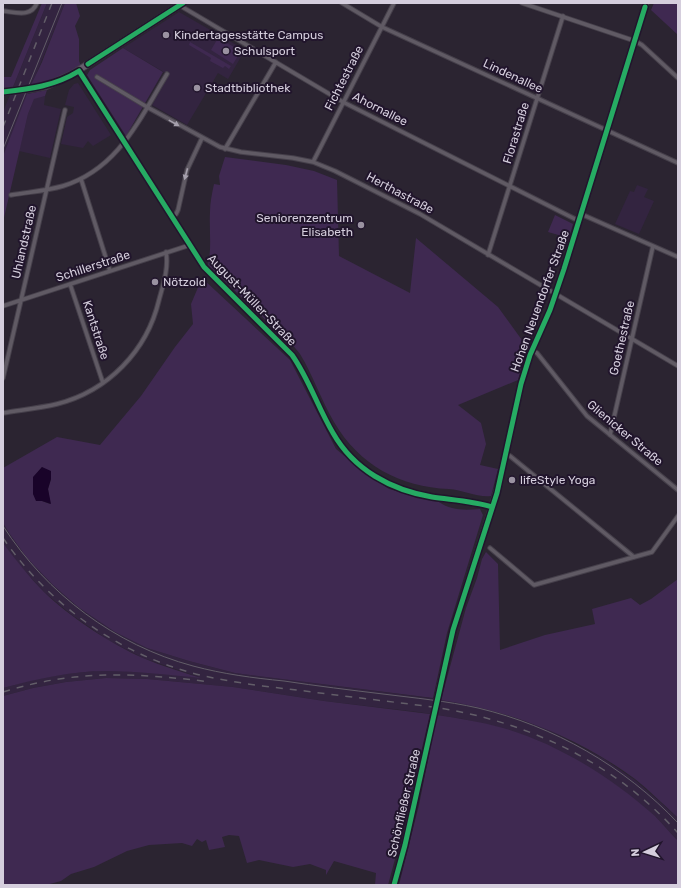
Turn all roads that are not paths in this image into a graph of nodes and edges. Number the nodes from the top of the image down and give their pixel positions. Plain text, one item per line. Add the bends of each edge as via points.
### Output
1 (37, 3) edge
2 (342, 3) edge
3 (394, 3) edge
4 (522, 3) edge
5 (646, 3) edge
6 (180, 4) edge
7 (3, 11) edge
8 (563, 16) junction
9 (382, 27) junction
10 (635, 41) junction
11 (276, 62) junction
12 (79, 70) junction
13 (166, 74) dead end
14 (97, 77) dead end
15 (678, 78) edge
16 (3, 92) edge
17 (537, 98) junction
18 (343, 102) junction
19 (147, 107) junction
20 (65, 110) dead end
21 (607, 131) junction
22 (202, 138) junction
23 (125, 143) junction
24 (225, 149) junction
25 (313, 162) junction
26 (678, 163) edge
27 (81, 179) junction
28 (510, 186) junction
29 (47, 189) junction
30 (11, 195) dead end
31 (582, 214) junction
32 (172, 217) junction
33 (579, 221) junction
34 (190, 245) junction
35 (653, 246) junction
36 (166, 252) junction
37 (488, 255) junction
38 (678, 257) edge
39 (110, 271) junction
40 (70, 284) junction
41 (556, 295) junction
42 (21, 300) junction
43 (3, 306) edge
44 (632, 339) junction
45 (532, 350) junction
46 (678, 366) edge
47 (3, 378) edge
48 (103, 383) junction
49 (3, 412) edge
50 (610, 435) junction
51 (506, 454) junction
52 (678, 490) edge
53 (492, 507) junction
54 (678, 516) edge
55 (490, 548) dead end
56 (634, 557) junction
57 (432, 724) joint
58 (394, 885) edge

1 - 7 street via 29,12
2 - 9 street, Lindenallee
3 - 9 street, Fichtestraße
4 - 8 street
5 - 10 main road, Hohen Neuendorfer Straße
6 - 11 street, Ahornallee
6 - 12 main road
8 - 10 street
8 - 17 street, Florastraße
9 - 17 street, Lindenallee
9 - 18 street, Fichtestraße
10 - 15 street
10 - 21 main road, Hohen Neuendorfer Straße
11 - 18 street, Ahornallee
11 - 24 street
12 - 16 main road, bridge via 42,87
12 - 23 main road, August-Müller-Straße
13 - 19 street
14 - 19 street, Herthastraße
17 - 21 street, Lindenallee
17 - 28 street, Florastraße
18 - 25 street, Fichtestraße
18 - 28 street, Ahornallee
19 -> 22 street, Herthastraße
19 - 23 street
20 - 29 street, Uhlandstraße
21 - 26 street, Lindenallee
21 - 31 main road, Hohen Neuendorfer Straße
22 - 24 street, Herthastraße
22 -> 32 street via 187,170 178,210
23 - 27 street via 101,166
23 - 32 main road, August-Müller-Straße
24 - 25 street, Herthastraße
25 - 37 street, Herthastraße via 420,214
27 - 29 street
27 - 39 street
28 - 33 street, Ahornallee
28 - 37 street, Florastraße
29 - 30 street
29 - 42 street, Uhlandstraße
31 - 33 main road, Hohen Neuendorfer Straße
31 - 35 street
32 - 34 main road, August-Müller-Straße
33 - 41 main road, Hohen Neuendorfer Straße
34 - 36 street, Schillerstraße
34 - 53 main road, August-Müller-Straße via 210,274 292,355 334,434 358,464 401,490
35 - 38 street
35 - 44 street, Goethestraße
36 - 39 street, Schillerstraße
36 - 48 street via 167,263 161,295 149,330 128,361
37 - 41 street, Herthastraße
39 - 40 street, Schillerstraße
40 - 42 street, Schillerstraße
40 - 48 street, Kantstraße
41 - 44 street, Herthastraße
41 - 45 main road, Hohen Neuendorfer Straße
42 - 43 street, Schillerstraße
42 - 47 street, Uhlandstraße
44 - 46 street, Herthastraße
44 - 50 street, Goethestraße
45 - 50 street, Glienicker Straße via 584,414
45 - 51 main road, Hohen Neuendorfer Straße via 521,384
48 - 49 street via 78,397 58,404
50 - 52 street, Glienicker Straße
51 - 53 main road, Hohen Neuendorfer Straße
51 - 56 street
53 - 57 main road, Hohen Neuendorfer Straße, bridge via 453,630
54 - 56 street via 652,552
55 - 56 street via 534,586
57 - 58 main road, Schönfließer Straße

